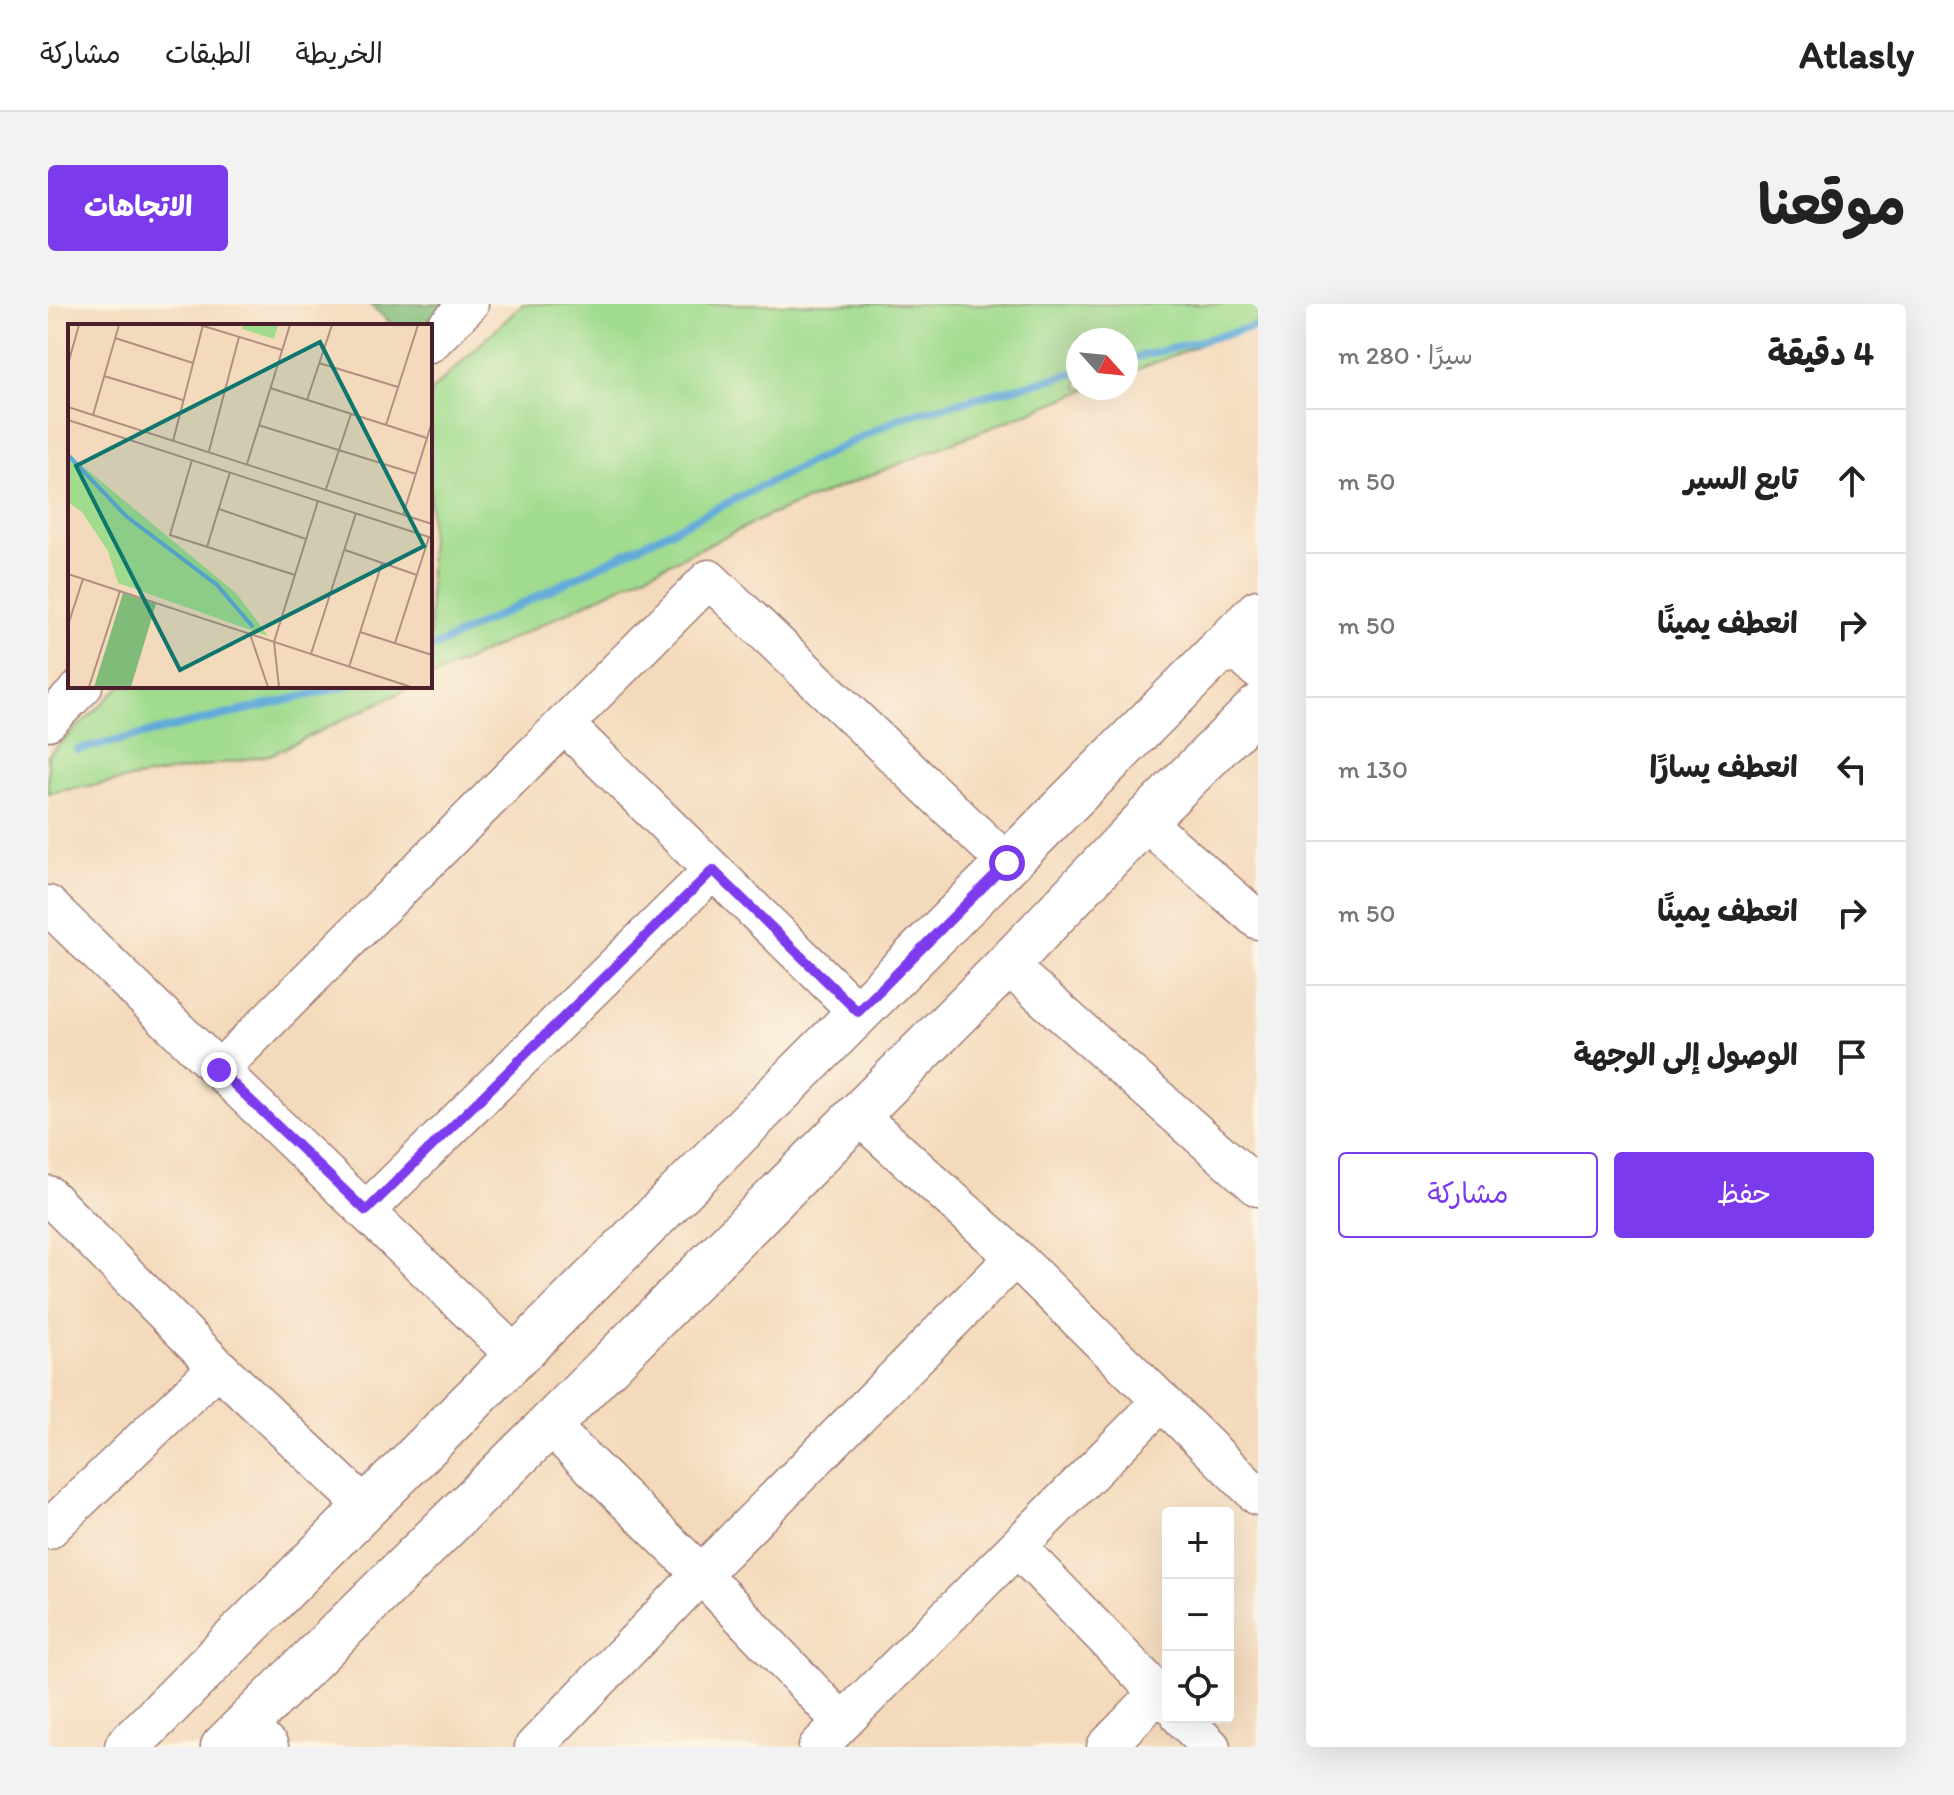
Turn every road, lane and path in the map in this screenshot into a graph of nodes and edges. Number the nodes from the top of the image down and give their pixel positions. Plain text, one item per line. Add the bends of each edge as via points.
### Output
1 (469, 304) edge
2 (432, 341) edge
3 (1258, 612) edge
4 (1240, 657) edge
5 (81, 688) edge
6 (1258, 707) edge
7 (49, 718) edge
8 (564, 724) junction
9 (1144, 821) junction
10 (1007, 863) junction
11 (713, 870) junction
12 (48, 905) edge
13 (1258, 920) edge
14 (1007, 965) junction
15 (858, 1012) junction
16 (219, 1070) junction
17 (857, 1114) junction
18 (1258, 1187) edge
19 (48, 1195) edge
20 (366, 1211) junction
21 (1015, 1257) junction
22 (517, 1357) junction
23 (218, 1367) junction
24 (1162, 1401) junction
25 (549, 1425) junction
26 (1258, 1496) edge
27 (366, 1507) junction
28 (55, 1510) edge
29 (1017, 1547) junction
30 (701, 1574) junction
31 (1162, 1697) edge
32 (1162, 1709) edge
33 (1188, 1723) edge
34 (830, 1735) edge
35 (246, 1739) edge
36 (127, 1747) edge
37 (534, 1747) edge
38 (1106, 1747) edge
39 (1211, 1747) edge

1 - 2 street
3 - 4 main road
4 - 10 main road
5 - 7 street
6 - 9 main road
8 - 10 street via 709,579
8 - 11 street
8 - 16 street
9 - 13 street
9 - 14 main road
10 - 15 main road
11 - 15 street
11 - 20 street
12 - 16 street
14 - 17 main road
14 - 18 street
15 - 22 main road
16 - 20 street
17 - 21 street
17 - 25 main road
19 - 23 street
20 - 22 street
21 - 24 street
21 - 30 street
22 - 27 main road
23 - 27 street
23 - 28 street
24 - 26 street
24 - 29 street
25 - 30 street
25 - 35 main road
27 - 36 main road
29 - 31 street
29 - 34 street
30 - 34 street
30 - 37 street
32 - 38 street
33 - 39 street

